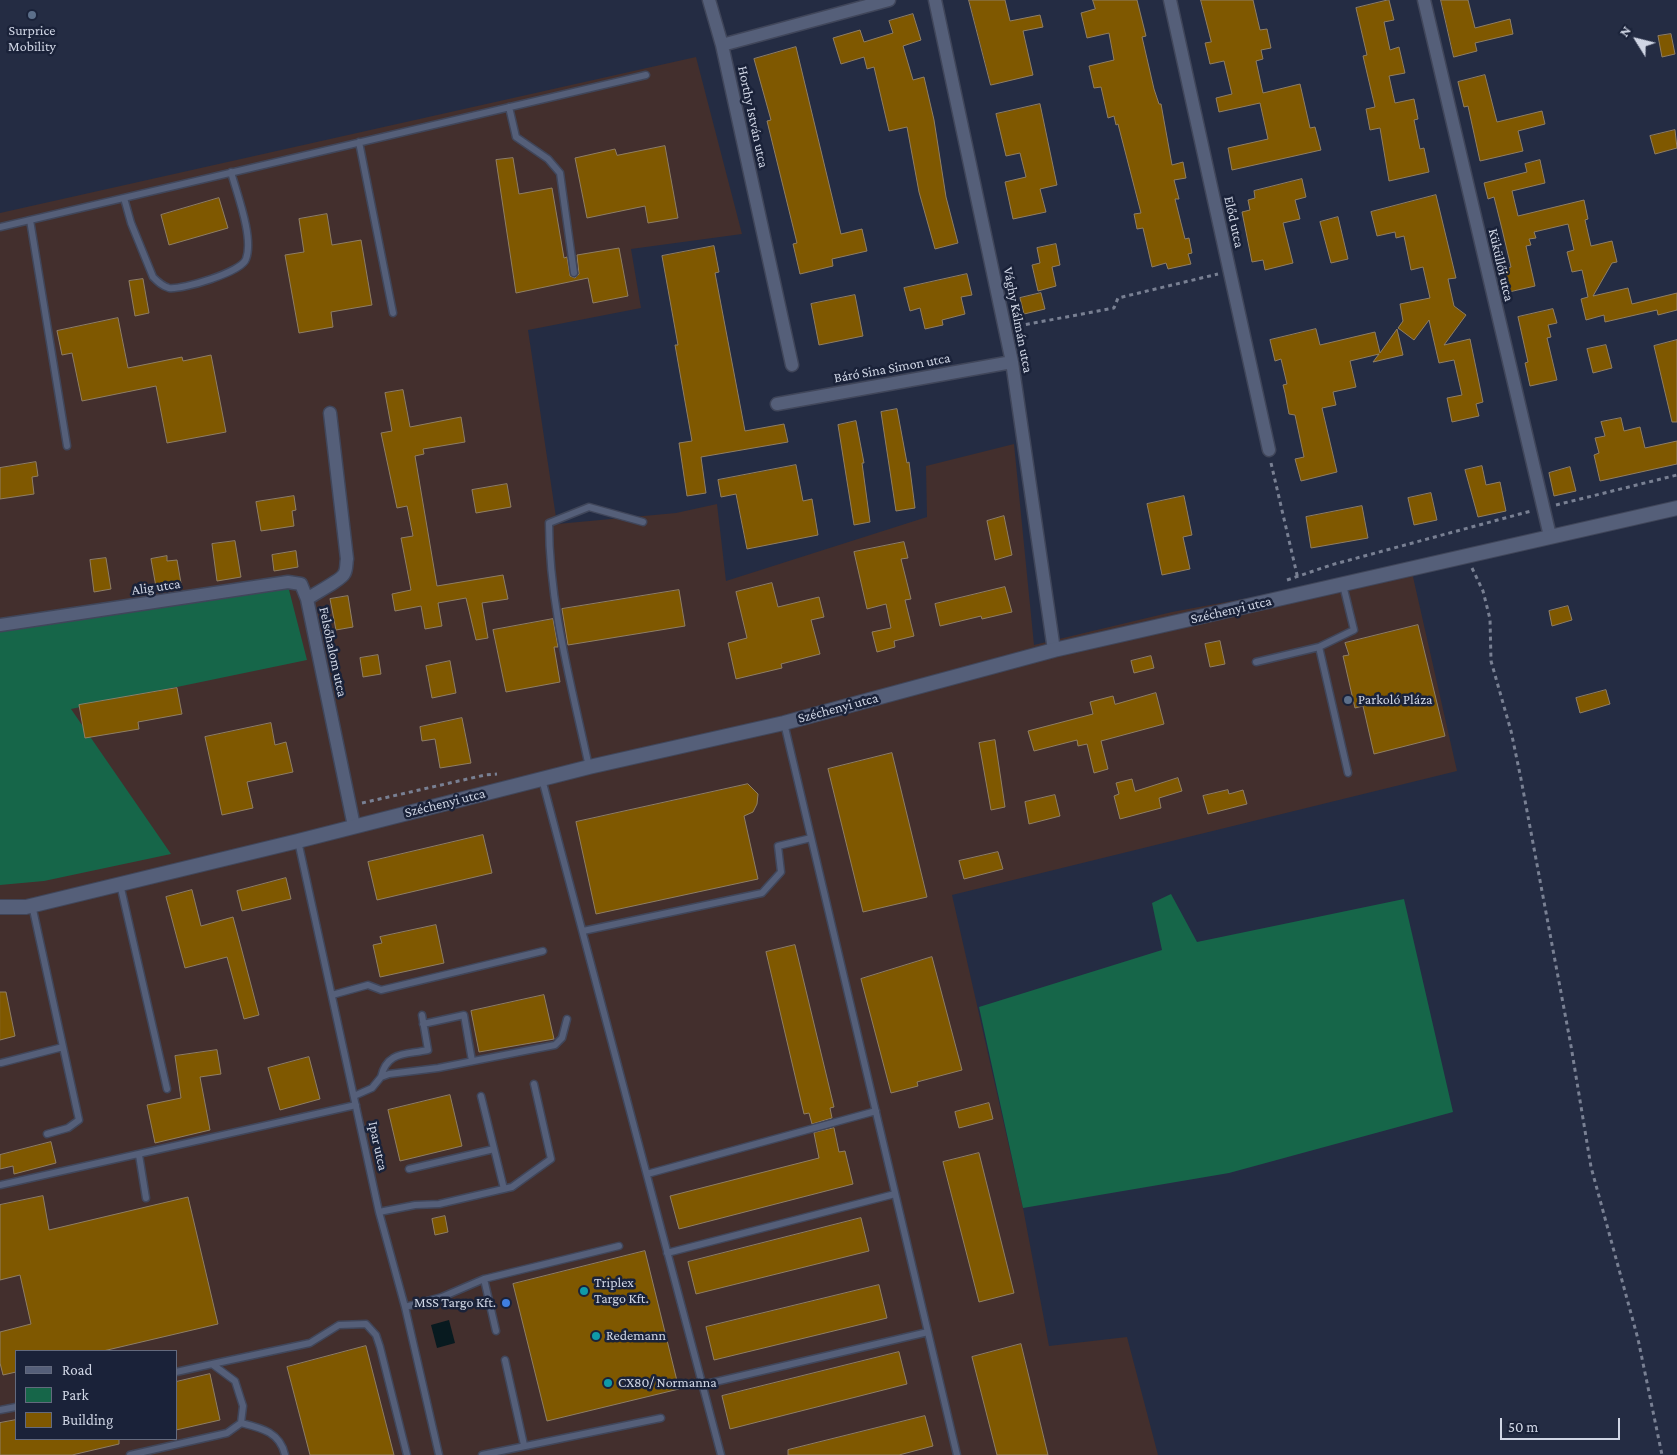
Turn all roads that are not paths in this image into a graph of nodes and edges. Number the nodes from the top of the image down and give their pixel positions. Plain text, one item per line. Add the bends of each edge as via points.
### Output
1 (709, 0) edge
2 (889, 0) edge
3 (935, 0) edge
4 (1170, 0) edge
5 (1424, 0) edge
6 (722, 45) junction
7 (646, 75) dead end
8 (509, 107) junction
9 (359, 142) junction
10 (231, 172) junction
11 (124, 198) junction
12 (30, 220) junction
13 (0, 227) edge
14 (574, 273) dead end
15 (394, 313) dead end
16 (1012, 362) junction
17 (792, 365) dead end
18 (777, 404) dead end
19 (330, 413) dead end
20 (67, 446) dead end
21 (1268, 450) road end
22 (1677, 508) edge
23 (642, 522) dead end
24 (1550, 536) junction
25 (1343, 585) junction
26 (307, 599) junction
27 (0, 625) edge
28 (1319, 648) junction
29 (1054, 650) junction
30 (1256, 662) dead end
31 (784, 723) junction
32 (590, 767) junction
33 (1348, 773) dead end
34 (542, 779) junction
35 (354, 826) junction
36 (812, 838) junction
37 (298, 841) junction
38 (120, 884) junction
39 (32, 905) junction
40 (0, 907) edge
41 (583, 931) junction
42 (543, 951) dead end
43 (332, 995) junction
44 (422, 1015) dead end
45 (567, 1019) dead end
46 (423, 1024) junction
47 (63, 1047) junction
48 (0, 1062) edge
49 (472, 1062) junction
50 (381, 1077) junction
51 (534, 1084) dead end
52 (167, 1089) dead end
53 (354, 1096) junction
54 (481, 1096) dead end
55 (356, 1105) junction
56 (876, 1111) junction
57 (47, 1134) dead end
58 (494, 1148) junction
59 (138, 1155) junction
60 (409, 1169) dead end
61 (647, 1174) junction
62 (0, 1185) edge
63 (504, 1189) junction
64 (895, 1194) junction
65 (146, 1198) dead end
66 (379, 1212) junction
67 (620, 1246) dead end
68 (668, 1253) junction
69 (484, 1279) junction
70 (405, 1307) junction
71 (496, 1331) dead end
72 (928, 1332) junction
73 (505, 1360) dead end
74 (212, 1364) junction
75 (178, 1372) edge
76 (702, 1385) junction
77 (15, 1407) edge
78 (0, 1410) edge
79 (661, 1418) dead end
80 (241, 1422) junction
81 (524, 1445) junction
82 (130, 1455) edge
83 (285, 1455) edge
84 (406, 1455) edge
85 (439, 1455) edge
86 (482, 1455) edge
87 (721, 1455) edge
88 (957, 1455) edge

1 - 6 street, Horthy István utca
2 - 6 street
3 - 16 street, Vághy Kálmán utca
4 - 21 street, Előd utca
5 - 24 street, Küküllői utca
6 - 17 street, Horthy István utca
7 - 8 lane
8 - 9 lane
8 - 14 lane via 516,137 548,159 560,173
9 - 10 lane
9 - 15 lane
10 - 11 lane
10 - 11 lane via 250,246 246,261 235,270 184,287 169,288 153,277 130,223
11 - 12 lane
12 - 13 lane
12 - 20 lane
16 - 18 street, Báró Sina Simon utca
16 - 29 street, Vághy Kálmán utca
19 - 26 street, Felsőhalom utca via 346,573
22 - 24 street, Széchenyi utca
23 - 32 lane via 590,507 549,523 549,557 572,694
24 - 25 street, Széchenyi utca
25 - 28 lane via 1354,630
25 - 29 street, Széchenyi utca
26 - 27 street, Alig utca via 301,584 288,582
26 - 35 street, Felsőhalom utca
28 - 30 lane
28 - 33 lane
29 - 31 street, Széchenyi utca
31 - 32 street, Széchenyi utca
31 - 36 lane
32 - 34 street, Széchenyi utca
34 - 35 street, Széchenyi utca
34 - 41 lane
35 - 37 street, Széchenyi utca
36 - 41 lane via 778,846 781,872 762,893
36 - 56 lane
37 - 38 street, Széchenyi utca
37 - 43 lane, Ipar utca
38 - 39 street, Széchenyi utca
38 - 52 lane
39 - 40 street, Széchenyi utca
39 - 47 lane
41 - 61 lane
42 - 43 lane via 381,990 368,985
43 - 53 lane, Ipar utca
44 - 46 lane
45 - 49 lane via 562,1038 555,1045
46 - 49 lane via 464,1014
46 - 50 lane via 428,1050 392,1057 384,1064
47 - 48 lane
47 - 57 lane via 79,1120 68,1128
49 - 50 lane
50 - 53 lane via 372,1088
51 - 63 lane via 551,1159 512,1187
53 - 55 lane, Ipar utca
54 - 58 lane
55 - 59 lane
55 - 66 lane, Ipar utca
56 - 61 lane
56 - 64 lane
58 - 60 lane
58 - 63 lane
59 - 62 lane
59 - 65 lane
61 - 68 lane
63 - 66 lane via 439,1204
64 - 68 lane
64 - 72 lane
66 - 70 lane, Ipar utca
67 - 69 lane
68 - 76 lane
69 - 70 lane via 442,1297
69 - 71 lane
70 - 85 lane, Ipar utca
72 - 76 lane
72 - 88 lane
73 - 81 lane
74 - 75 lane
74 - 80 lane via 235,1381 243,1406
74 - 84 lane via 310,1343 339,1325 366,1324 376,1335 380,1347
76 - 87 lane
77 - 78 lane
79 - 81 lane
80 - 82 lane via 227,1434
80 - 83 lane via 271,1432
81 - 86 lane

